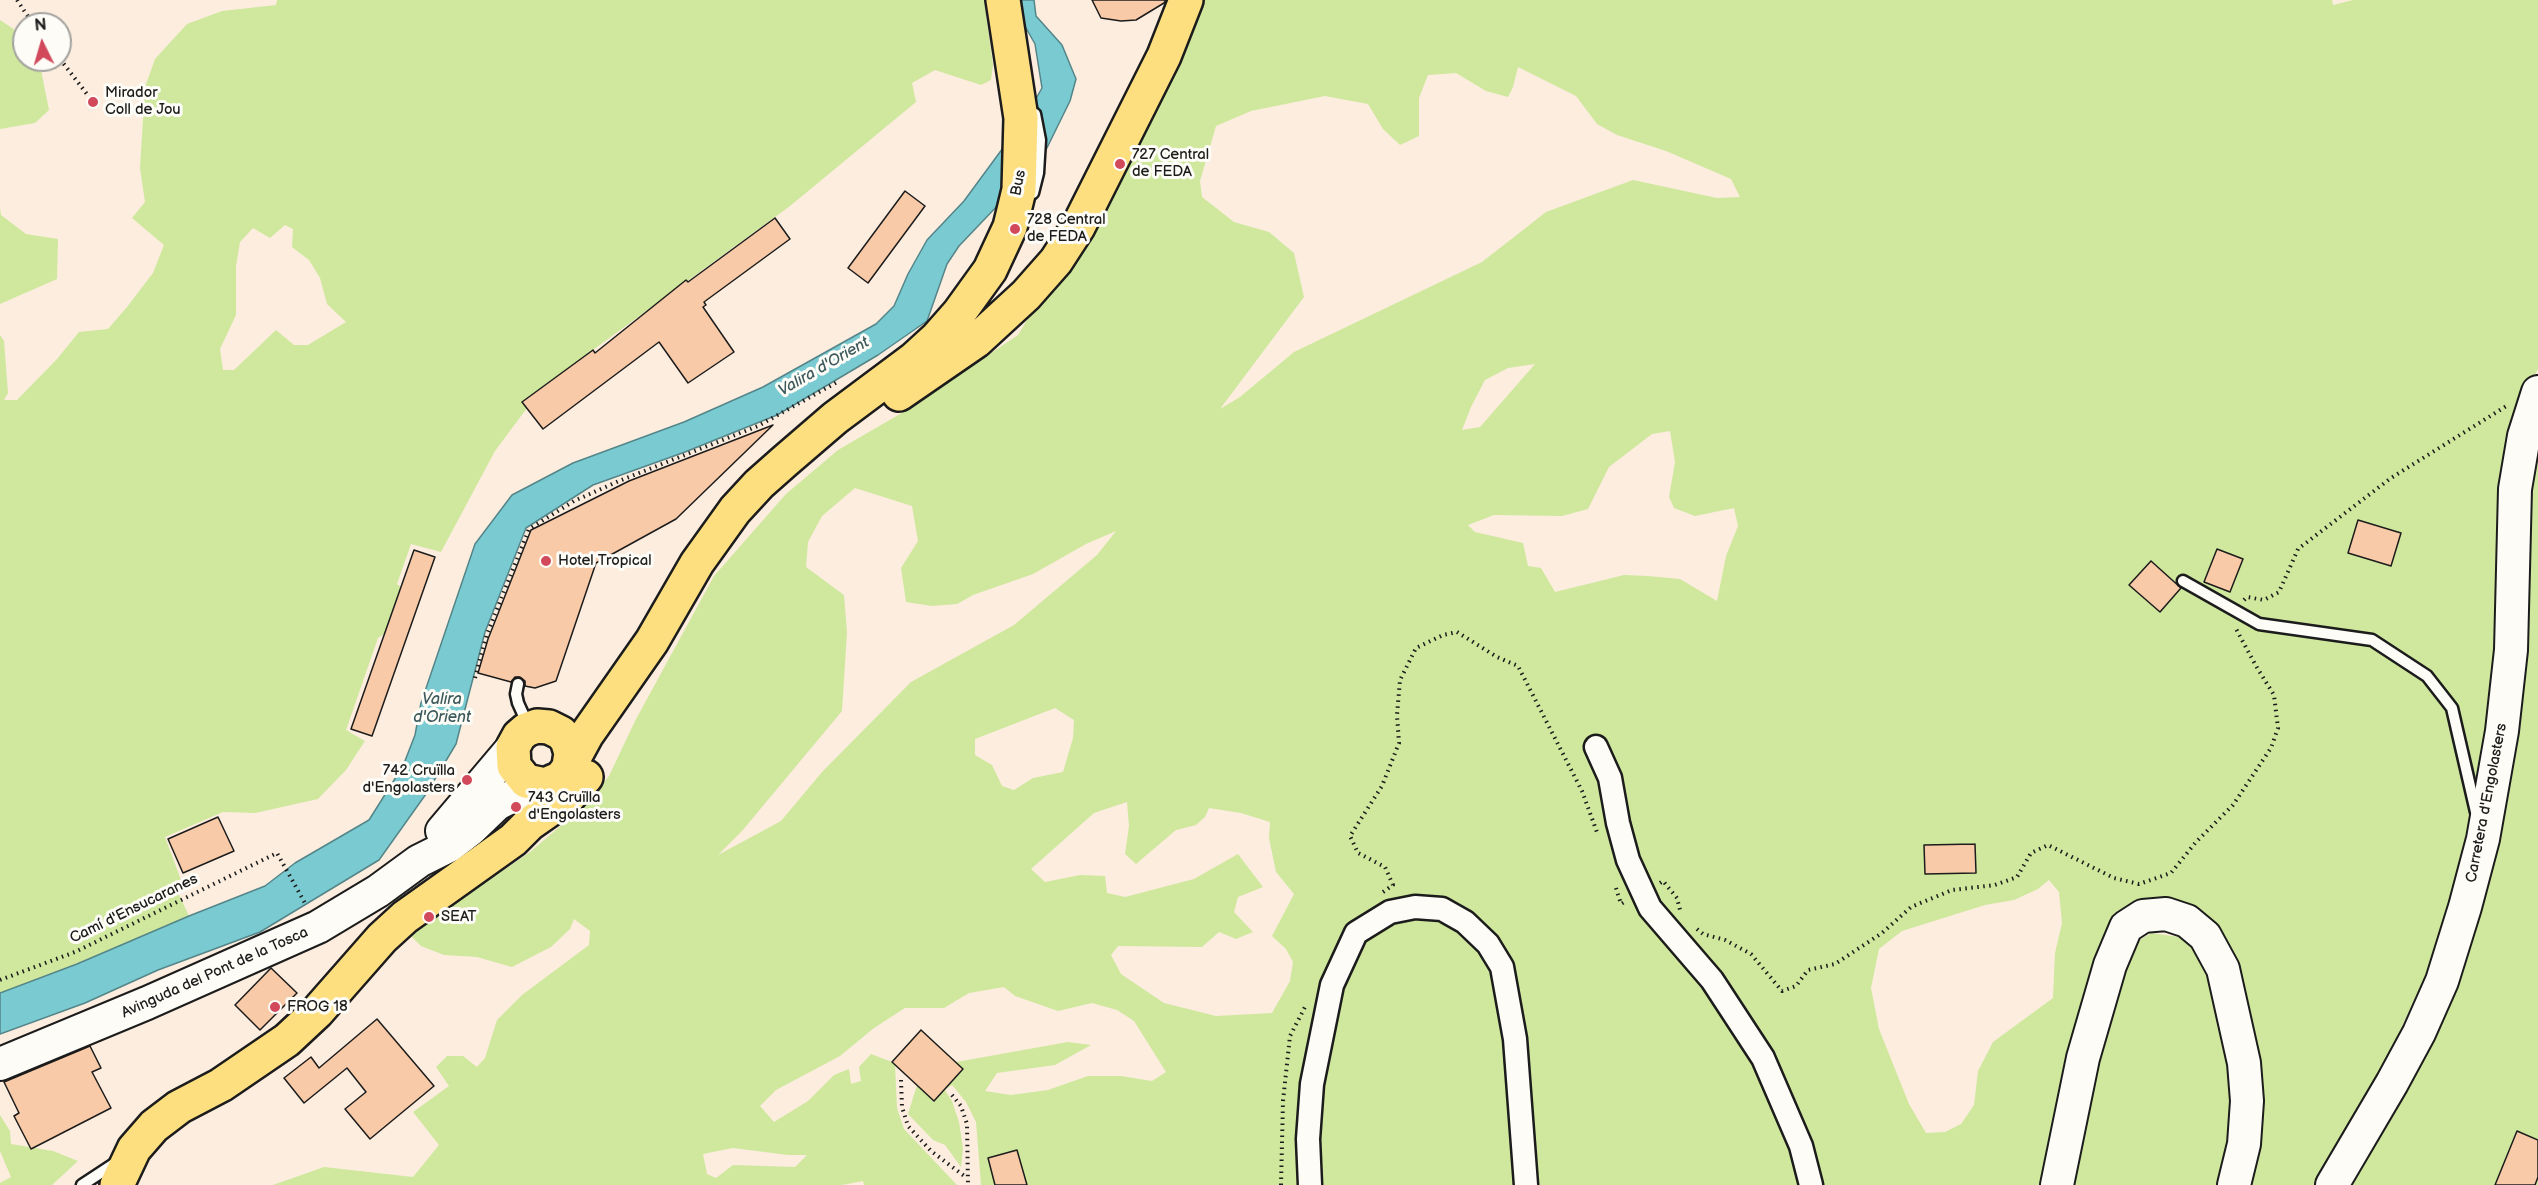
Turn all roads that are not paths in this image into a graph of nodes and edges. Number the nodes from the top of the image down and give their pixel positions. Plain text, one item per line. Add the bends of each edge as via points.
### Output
1 (1004, 0) edge
2 (1186, 0) edge
3 (2537, 393) edge
4 (799, 450) junction
5 (2183, 581) dead end
6 (652, 641) junction
7 (630, 673) junction
8 (518, 684) dead end
9 (529, 734) junction
10 (1596, 747) dead end
11 (548, 791) junction
12 (2482, 839) junction
13 (419, 861) junction
14 (0, 1064) edge
15 (221, 1085) junction
16 (96, 1183) edge
17 (109, 1185) edge
18 (141, 1185) edge
19 (1310, 1185) edge
20 (1526, 1185) edge
21 (1811, 1185) edge
22 (2057, 1185) edge
23 (2234, 1185) edge
24 (2332, 1185) edge

1 - 4 highway via 1021,118 1026,199 972,305 914,359
2 - 4 highway via 1148,87 1078,227 1056,261 976,341 861,419
3 - 12 main road, Carretera d'Engolasters via 2524,436 2515,489 2511,650 2502,731
4 - 6 highway via 735,510 697,563
5 - 12 lane via 2259,624 2372,640 2427,676 2452,708
6 - 7 highway
6 - 11 highway via 633,691 597,761 569,796
7 - 9 highway via 606,693
7 - 11 highway
8 - 9 lane via 516,694
9 - 11 highway via 512,756 516,770 522,778
9 - 11 highway via 557,730 567,740 571,753
9 - 13 main road, Avinguda del Pont de la Tosca
10 - 21 street via 1610,778 1628,860 1650,908 1712,980 1763,1058 1801,1146
11 - 13 main road, Avinguda del Pont de la Tosca via 497,804 471,830
11 - 15 highway via 499,851 405,917 287,1041
12 - 24 main road, Carretera d'Engolasters via 2445,970 2419,1033
13 - 14 main road, Avinguda del Pont de la Tosca via 318,927
15 - 16 highway via 179,1107 154,1126
15 - 18 highway via 173,1127 155,1151
16 - 17 lane via 100,1178
19 - 20 street via 1312,1084 1332,985 1356,933 1390,912 1414,907 1442,909 1465,922 1488,944 1502,967 1515,1039
22 - 23 main road via 2083,1058 2110,965 2126,927 2143,916 2166,914 2187,921 2205,936 2223,969 2244,1064 2247,1101 2244,1144

